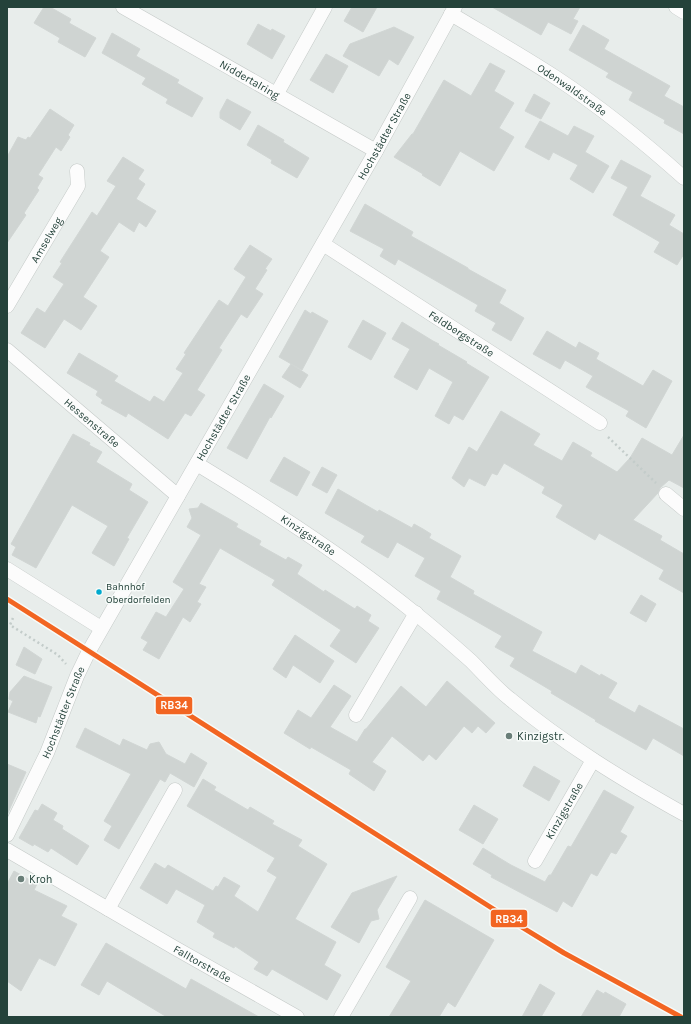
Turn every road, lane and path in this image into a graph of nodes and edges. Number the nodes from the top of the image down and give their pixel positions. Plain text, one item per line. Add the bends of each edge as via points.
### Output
1 (123, 7) edge
2 (326, 7) edge
3 (676, 7) edge
4 (453, 10) edge
5 (684, 12) edge
6 (276, 95) junction
7 (376, 151) junction
8 (76, 171) dead end
9 (684, 178) edge
10 (323, 244) junction
11 (7, 306) edge
12 (7, 350) edge
13 (600, 423) joint
14 (197, 464) junction
15 (666, 494) joint
16 (178, 496) junction
17 (684, 510) edge
18 (7, 569) edge
19 (416, 613) junction
20 (14, 618) dead end
21 (101, 628) junction
22 (77, 676) junction
23 (356, 715) dead end
24 (593, 760) junction
25 (175, 790) dead end
26 (684, 814) edge
27 (7, 835) edge
28 (8, 853) edge
29 (535, 861) dead end
30 (410, 898) dead end
31 (108, 908) junction
32 (297, 1017) edge
33 (341, 1017) edge

1 - 6 street, Niddertalring
2 - 6 street
3 - 5 street
4 - 7 street, Hochstädter Straße
4 - 9 street, Odenwaldstraße via 556,78 637,138
6 - 7 street, Niddertalring
7 - 10 street, Hochstädter Straße
8 - 11 street, Amselweg via 78,186
10 - 13 street, Feldbergstraße
10 - 14 street, Hochstädter Straße
12 - 16 street, Hessenstraße
13 - 15 path via 606,435
14 - 16 street, Hochstädter Straße
14 - 19 street, Kinzigstraße via 302,530
15 - 17 street
16 - 21 street, Hochstädter Straße
18 - 21 street
19 - 23 street
19 - 24 street, Kinzigstraße via 453,644 508,698
20 - 22 path via 10,625 58,655
21 - 22 street, Hochstädter Straße
22 - 27 street, Hochstädter Straße via 47,753
24 - 26 street, Kinzigstraße
24 - 29 street, Kinzigstraße
25 - 31 street
28 - 31 street, Falltorstraße
30 - 33 street
31 - 32 street, Falltorstraße

